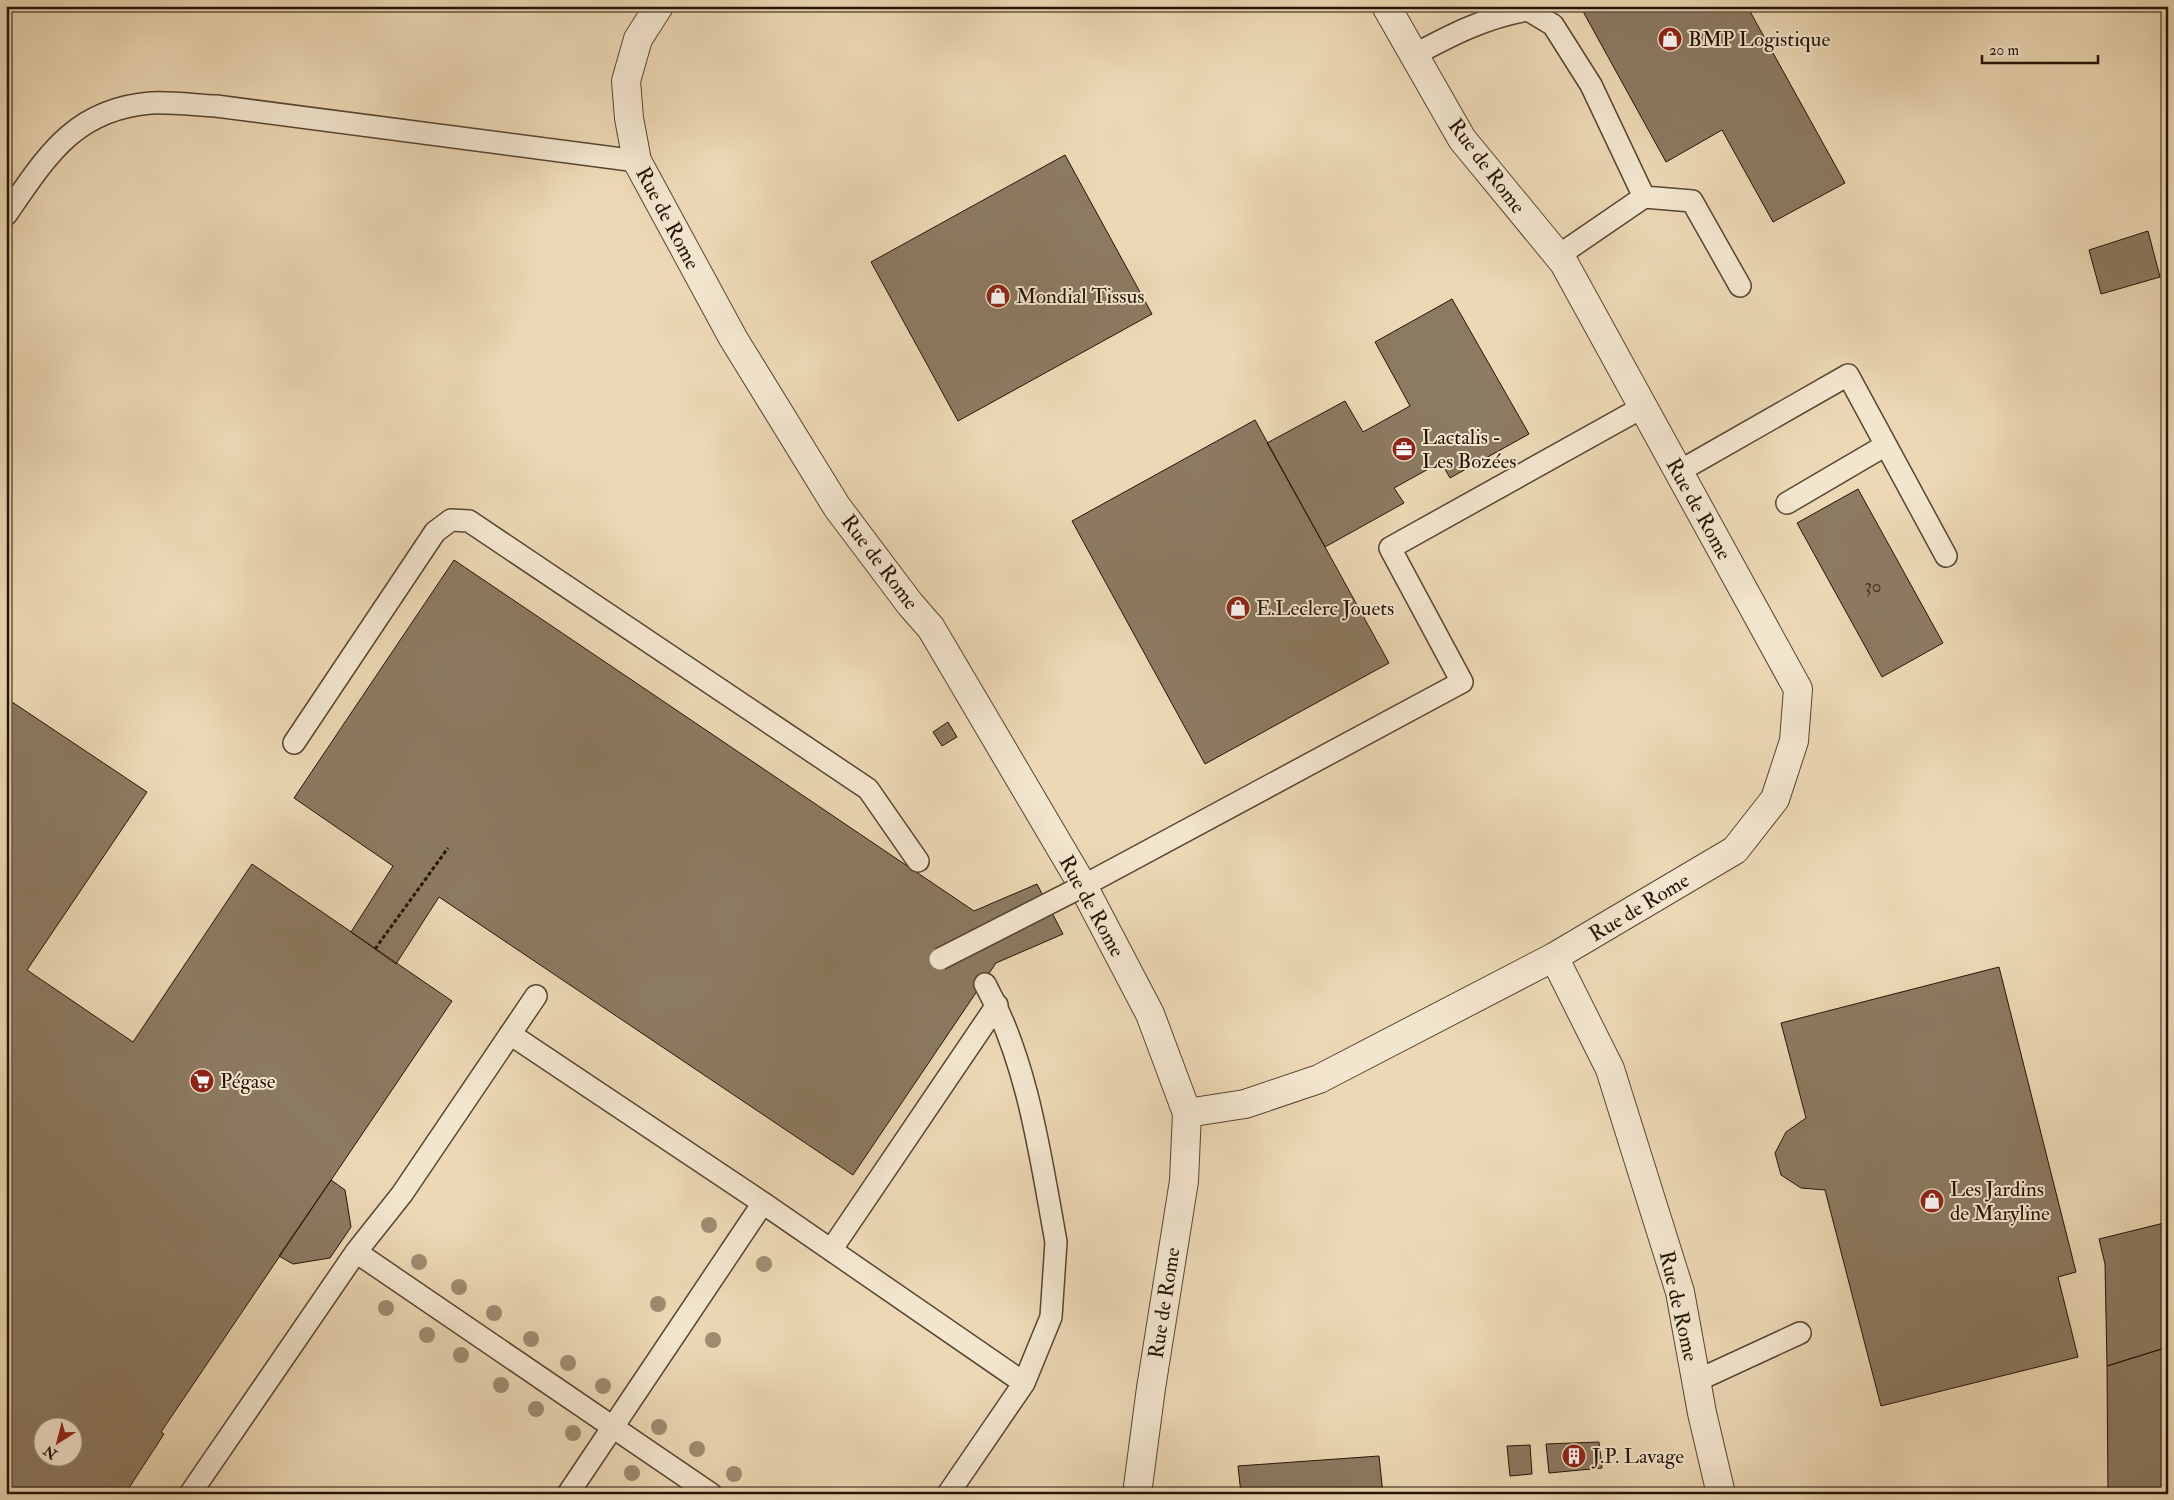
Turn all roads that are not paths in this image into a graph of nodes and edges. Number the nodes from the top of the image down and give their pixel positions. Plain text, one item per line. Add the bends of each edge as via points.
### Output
1 (659, 6) edge
2 (1386, 6) edge
3 (1414, 54) junction
4 (637, 161) junction
5 (1644, 197) junction
6 (6, 215) edge
7 (1558, 256) junction
8 (1740, 286) dead end
9 (1643, 407) junction
10 (1886, 445) junction
11 (1678, 472) junction
12 (1787, 503) dead end
13 (1946, 556) dead end
14 (294, 743) dead end
15 (918, 860) dead end
16 (1083, 886) junction
17 (1554, 957) junction
18 (940, 959) dead end
19 (985, 984) dead end
20 (536, 996) dead end
21 (997, 1005) junction
22 (510, 1034) junction
23 (1187, 1113) junction
24 (764, 1203) junction
25 (832, 1250) junction
26 (356, 1252) junction
27 (1800, 1333) dead end
28 (1696, 1381) junction
29 (1024, 1383) junction
30 (613, 1427) junction
31 (190, 1494) edge
32 (568, 1494) edge
33 (711, 1494) edge
34 (948, 1494) edge
35 (1137, 1494) edge
36 (1721, 1494) edge

1 - 4 street, Rue de Rome via 638,39 626,81
2 - 3 street, Rue de Rome
3 - 5 lane via 1464,28 1503,14 1528,10 1552,26 1591,85
3 - 7 street, Rue de Rome via 1462,140
4 - 6 lane via 216,106 151,103 104,113 76,128 32,176
4 - 16 street, Rue de Rome via 733,338 837,507 931,628
5 - 7 lane
5 - 8 lane via 1692,201
7 - 9 street, Rue de Rome
9 - 11 street, Rue de Rome
9 - 16 lane via 1390,548 1462,682
10 - 11 lane via 1848,375
10 - 12 lane
10 - 13 lane
11 - 17 street, Rue de Rome via 1798,689 1794,741 1775,799 1735,850
14 - 15 lane via 435,532 451,520 469,521 868,789
16 - 18 lane, bridge
16 - 23 street, Rue de Rome via 1150,1014
17 - 23 street, Rue de Rome via 1319,1079 1245,1104
17 - 28 street, Rue de Rome via 1610,1069 1680,1292
19 - 21 lane
20 - 22 lane
21 - 25 lane
21 - 29 lane via 1014,1050 1036,1130 1056,1242 1051,1317
22 - 24 lane
22 - 26 lane via 402,1194
23 - 35 street, Rue de Rome via 1184,1181 1150,1388
24 - 25 lane
24 - 30 lane
25 - 29 lane
26 - 30 lane
26 - 31 lane
27 - 28 lane
28 - 36 street, Rue de Rome
29 - 34 lane
30 - 32 lane
30 - 33 lane

